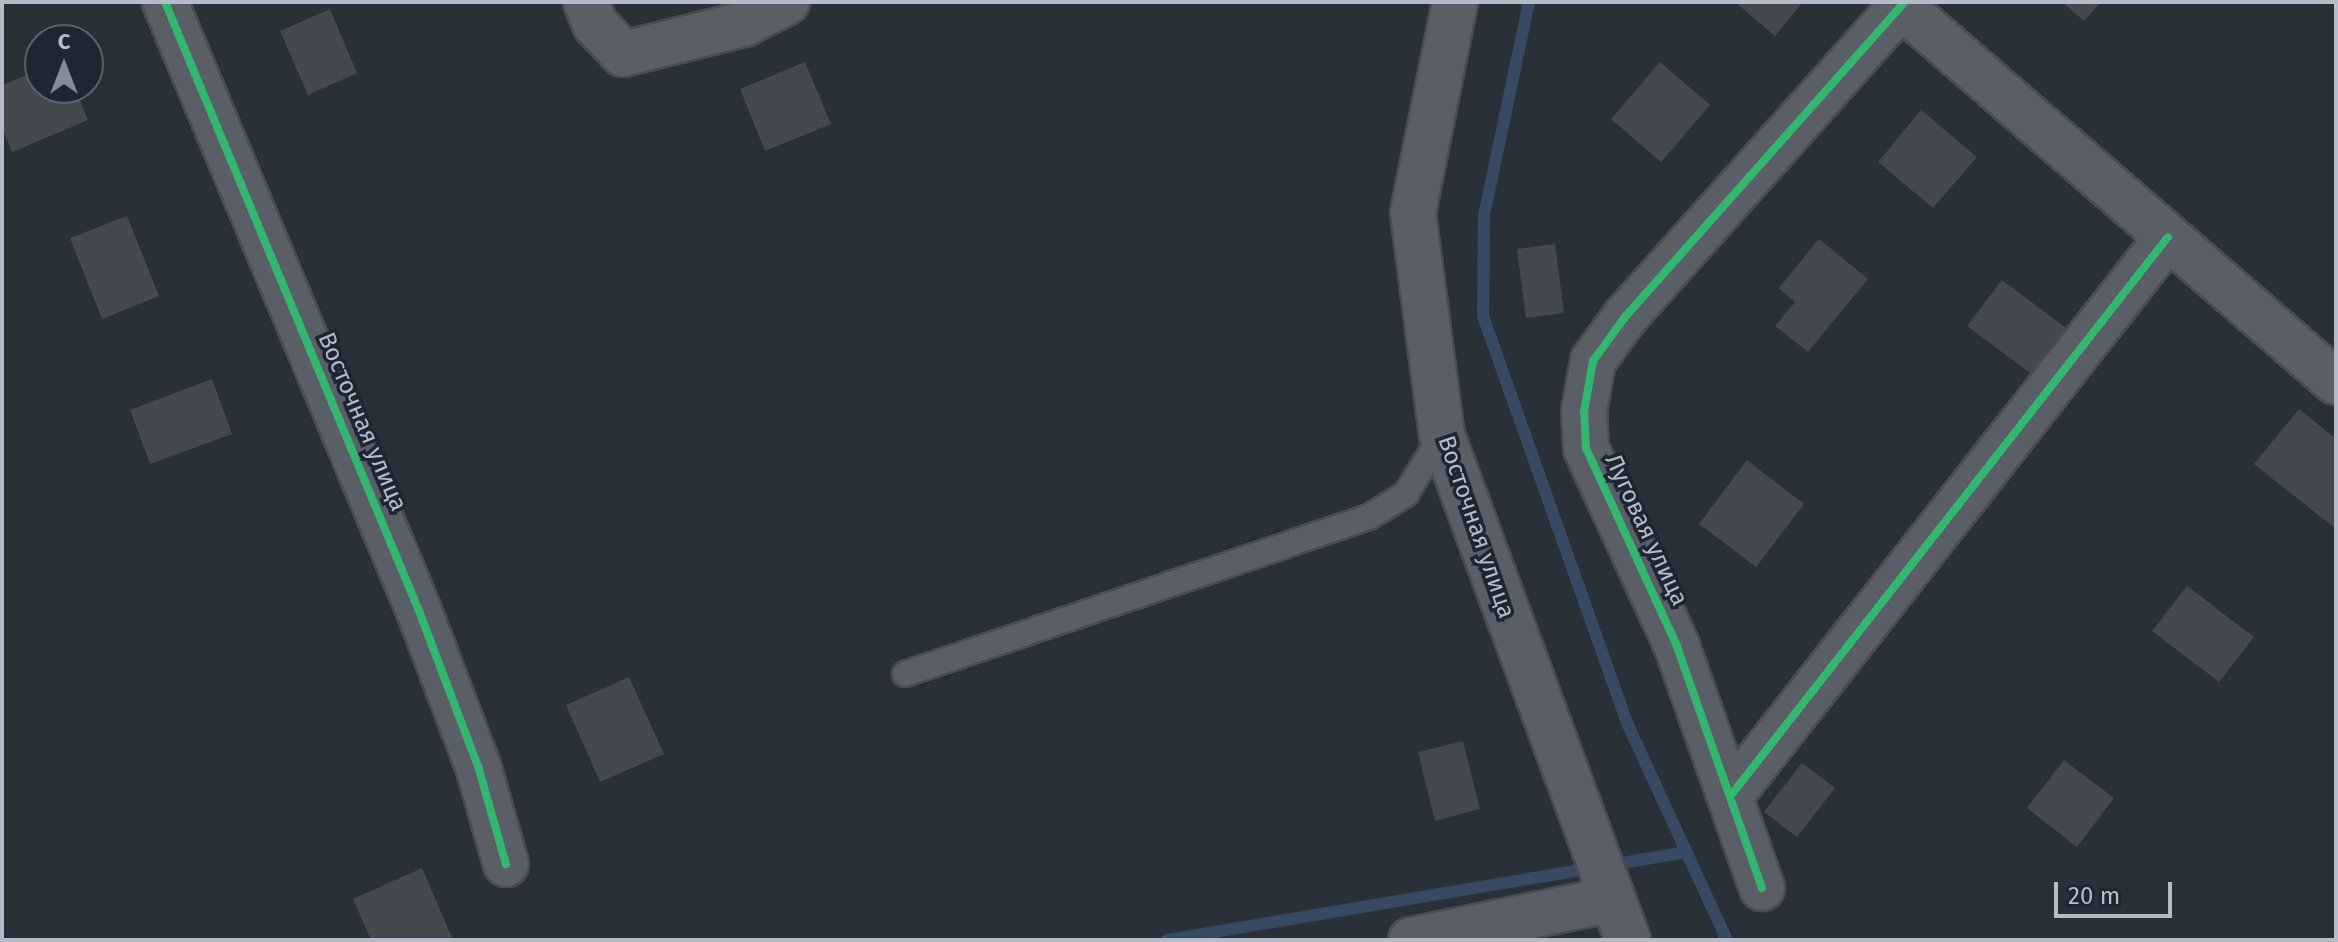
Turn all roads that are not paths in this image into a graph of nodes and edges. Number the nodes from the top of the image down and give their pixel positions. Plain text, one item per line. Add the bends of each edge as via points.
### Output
1 (165, 2) edge
2 (586, 2) edge
3 (787, 2) edge
4 (1455, 2) edge
5 (1903, 4) edge
6 (2168, 237) junction
7 (2336, 382) edge
8 (1442, 435) junction
9 (905, 674) dead end
10 (1732, 794) junction
11 (506, 864) dead end
12 (1602, 878) junction
13 (1762, 888) dead end
14 (1411, 940) edge
15 (1628, 940) edge

1 - 11 street, Восточная улица via 419,611 478,766
2 - 3 street via 595,24 623,54 744,24
4 - 8 street, Восточная улица via 1413,213
5 - 6 street
5 - 10 street, Луговая улица via 1625,317 1593,361 1584,412 1586,448 1677,646
6 - 7 street
6 - 10 street
8 - 9 lane via 1406,494 1369,517
8 - 12 street, Восточная улица
10 - 13 street, Луговая улица
12 - 14 street
12 - 15 street, Восточная улица

